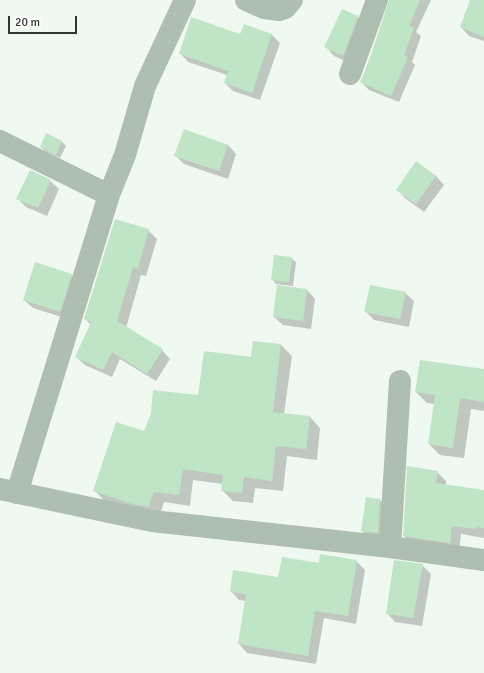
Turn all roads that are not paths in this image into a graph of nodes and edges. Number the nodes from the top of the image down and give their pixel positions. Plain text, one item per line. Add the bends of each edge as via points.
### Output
1 (185, 0) edge
2 (246, 0) edge
3 (292, 0) edge
4 (377, 0) edge
5 (350, 74) dead end
6 (0, 142) edge
7 (109, 195) junction
8 (400, 380) dead end
9 (9, 491) edge
10 (390, 547) junction
11 (484, 560) edge

1 - 7 street via 145,86 126,155
2 - 3 street via 264,8 279,10 285,8
4 - 5 street
6 - 7 street
7 - 9 street
8 - 10 street
9 - 10 street via 152,521
10 - 11 street

